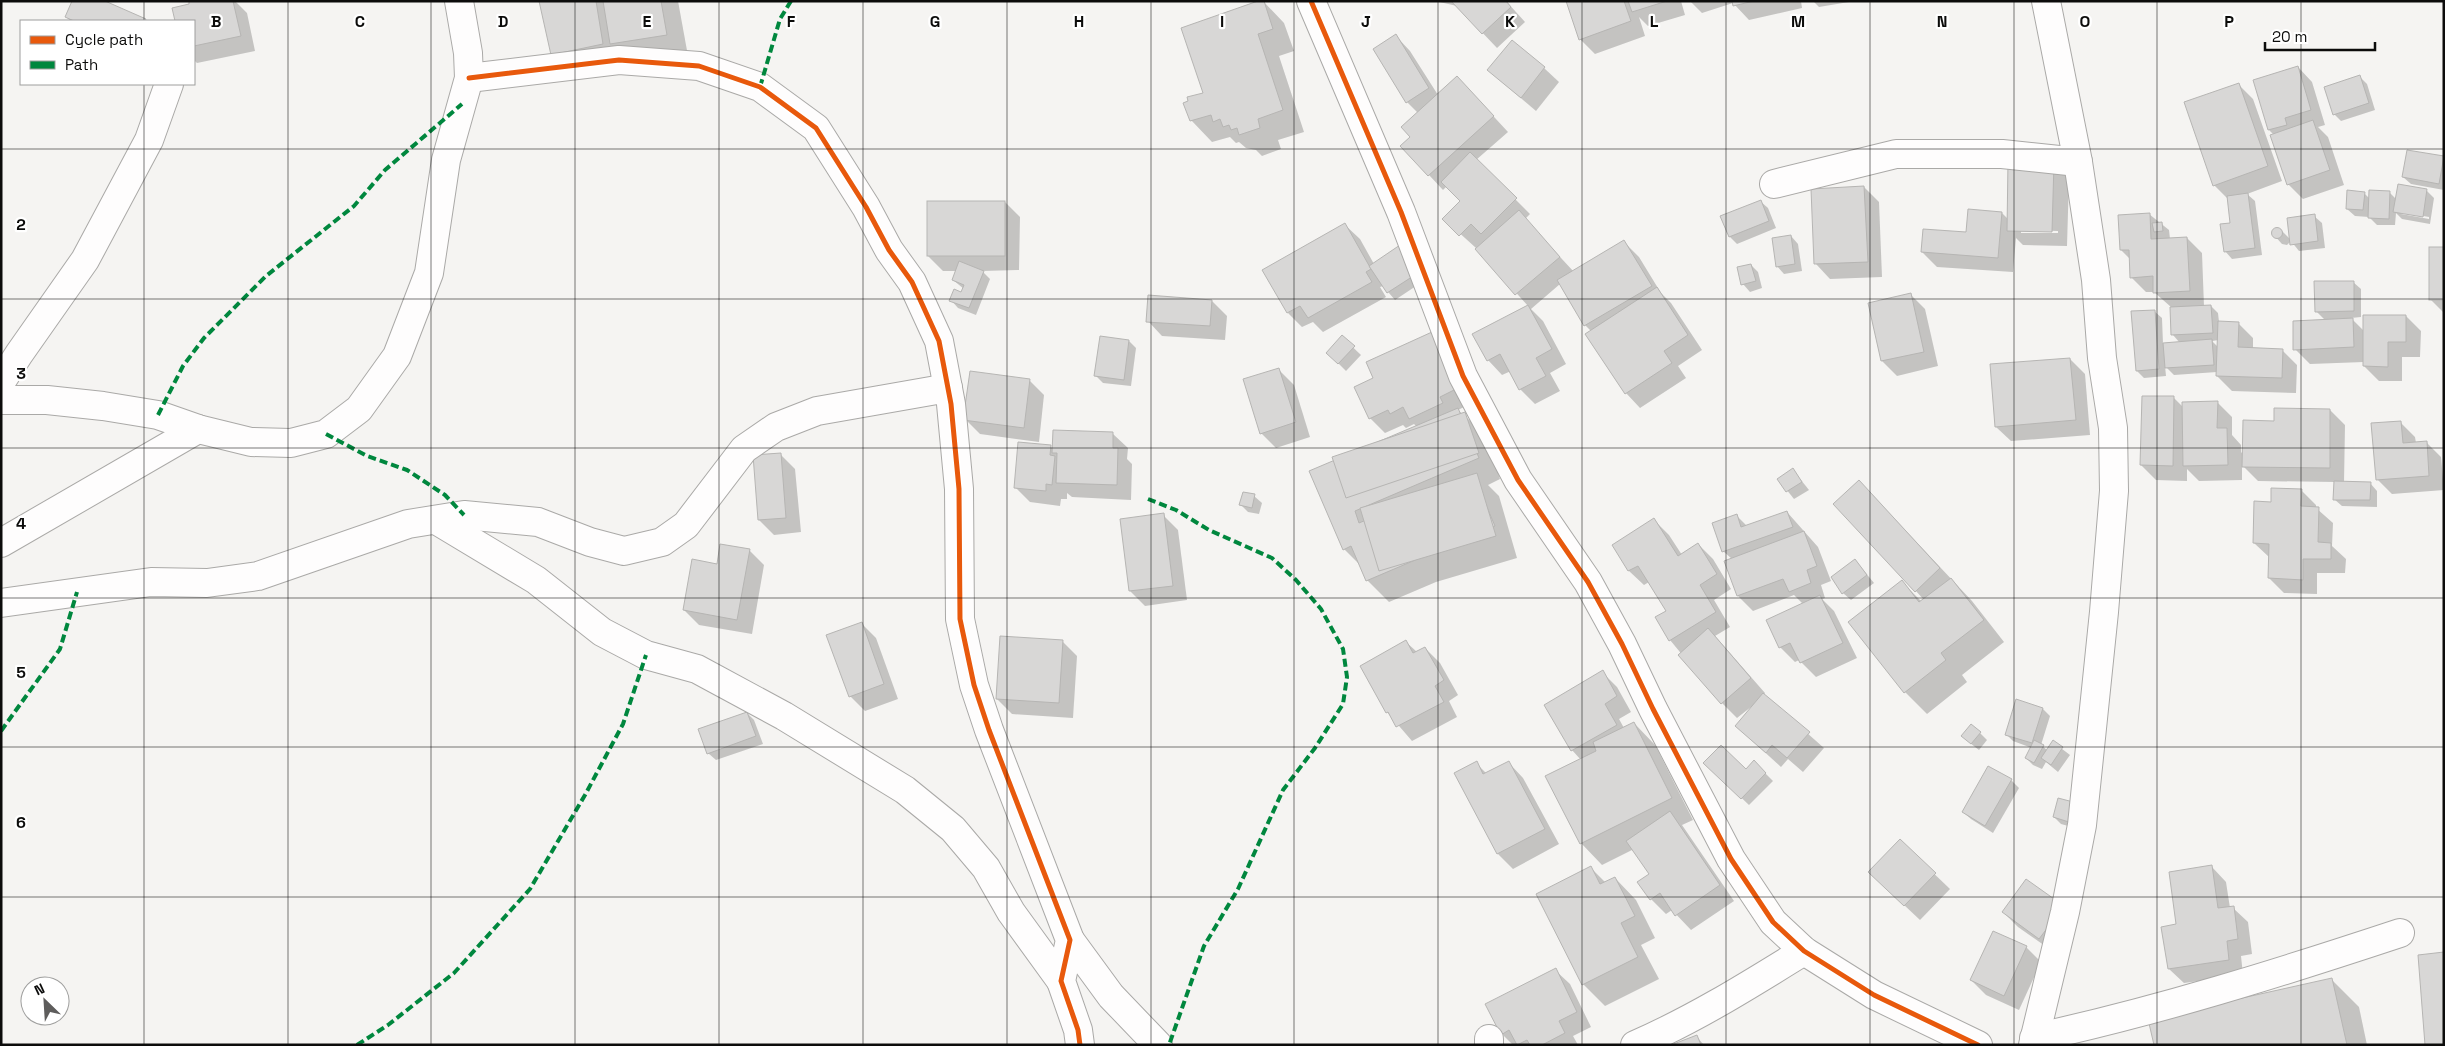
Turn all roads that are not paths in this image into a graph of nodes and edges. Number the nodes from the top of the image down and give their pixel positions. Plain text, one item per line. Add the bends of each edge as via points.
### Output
1 (459, 1) edge
2 (1311, 1) edge
3 (2046, 1) edge
4 (469, 78) junction
5 (169, 85) edge
6 (2078, 162) junction
7 (1774, 184) dead end
8 (1, 382) edge
9 (948, 388) junction
10 (1, 400) edge
11 (198, 429) junction
12 (436, 520) junction
13 (1, 543) edge
14 (1, 603) edge
15 (2400, 933) dead end
16 (1070, 940) junction
17 (1804, 951) junction
18 (1061, 981) junction
19 (2033, 1042) edge
20 (1080, 1045) edge
21 (1158, 1045) edge
22 (1635, 1045) edge
23 (1978, 1045) edge

1 - 4 street
2 - 17 street via 1401,212 1463,376 1518,480 1588,582 1731,859 1773,922
3 - 6 street
4 - 9 street via 619,60 698,66 760,87 816,128 856,192 889,250 912,282 939,340
4 - 11 street via 446,160 428,273 398,356 359,409 326,434 292,443 251,442
5 - 8 street via 149,140 85,260
6 - 7 street via 2002,154 1896,154
6 - 19 street via 2113,428 2114,490 2082,825 2066,912
9 - 12 street via 817,411 776,427 744,449 686,525 662,542 624,551 538,522 464,515
9 - 16 street via 959,489 960,618 974,685
10 - 11 street via 47,400 103,406 158,415
11 - 13 street
12 - 14 street via 408,524 258,576 207,583 151,582
12 - 18 street via 536,580 602,632 646,655 697,669 784,716 905,790 953,829 986,868 1011,912
15 - 19 street via 2312,962
16 - 18 street
16 - 21 street via 1110,996
17 - 22 street via 1725,1000
17 - 23 street via 1874,995
18 - 20 street

